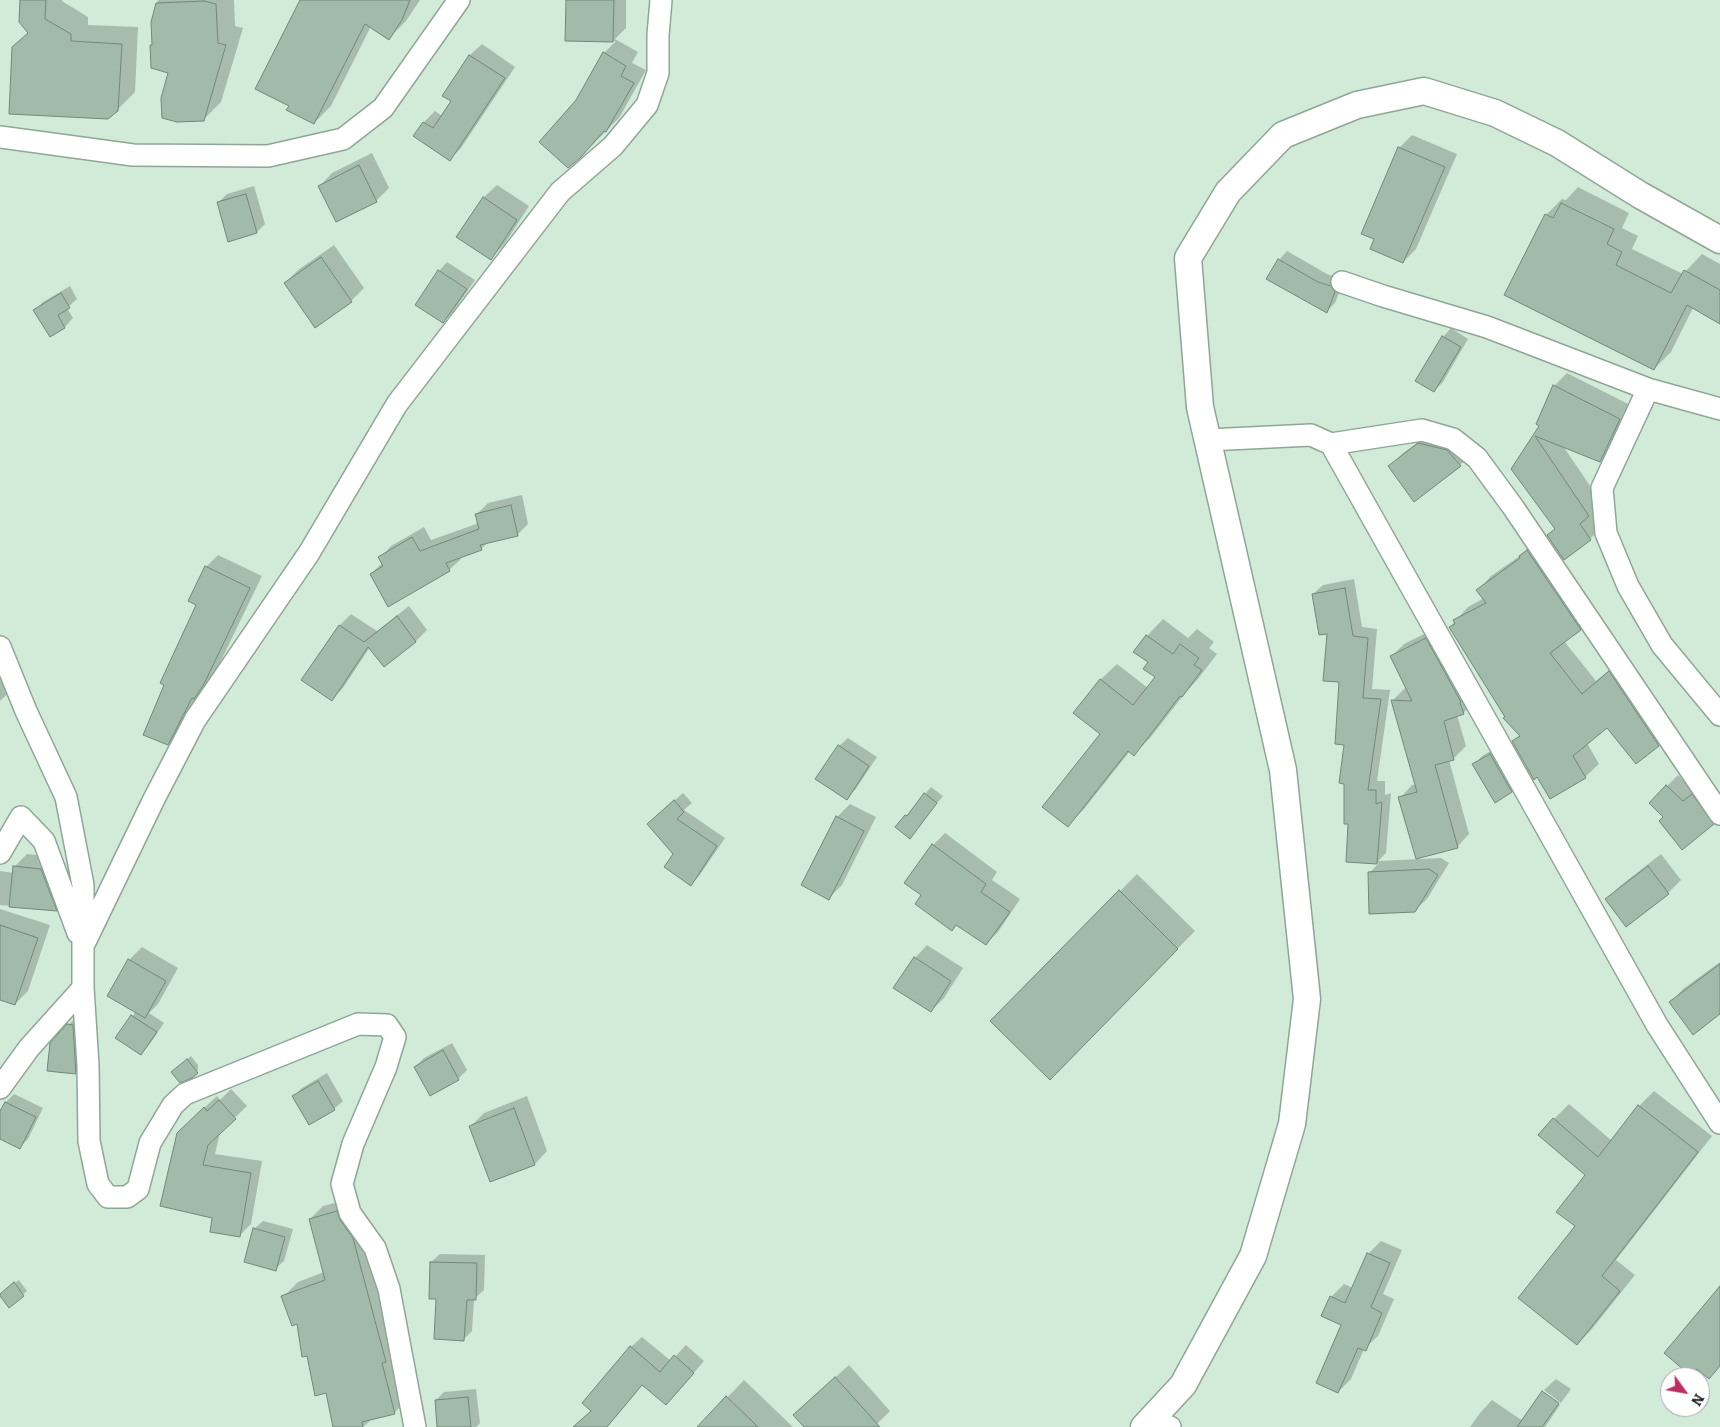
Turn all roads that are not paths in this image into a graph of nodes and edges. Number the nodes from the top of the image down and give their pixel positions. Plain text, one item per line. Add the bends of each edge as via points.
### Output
1 (459, 0) edge
2 (661, 0) edge
3 (0, 137) edge
4 (1720, 240) edge
5 (1342, 282) dead end
6 (1648, 389) junction
7 (1720, 409) edge
8 (1208, 440) junction
9 (1331, 444) junction
10 (0, 647) edge
11 (1720, 715) edge
12 (1720, 814) edge
13 (0, 853) edge
14 (83, 946) junction
15 (83, 988) junction
16 (0, 1088) edge
17 (1720, 1123) edge
18 (1155, 1424) edge
19 (415, 1427) edge

1 - 3 street via 383,108 343,139 268,156 133,155
2 - 14 street via 658,73 647,105 613,146 560,192 397,404 309,553 195,720
4 - 8 main road via 1557,143 1495,113 1424,91 1357,105 1283,135 1228,192 1188,258 1200,407
5 - 6 street via 1487,327
6 - 7 street
6 - 11 street via 1602,488 1606,533 1628,586 1662,646
8 - 9 street via 1311,434
8 - 18 main road via 1283,770 1307,999 1292,1124 1253,1256 1183,1385
9 - 12 street via 1422,430 1453,439 1477,458
9 - 17 street via 1657,1025
10 - 14 street via 66,797 83,885
13 - 14 street via 21,817 44,842
14 - 15 street
15 - 16 street via 29,1048
15 - 19 street via 89,1141 98,1184 108,1197 127,1197 138,1189 150,1143 172,1106 185,1094 358,1024 387,1025 395,1037 386,1067 353,1144 342,1184 350,1213 375,1248 389,1289

